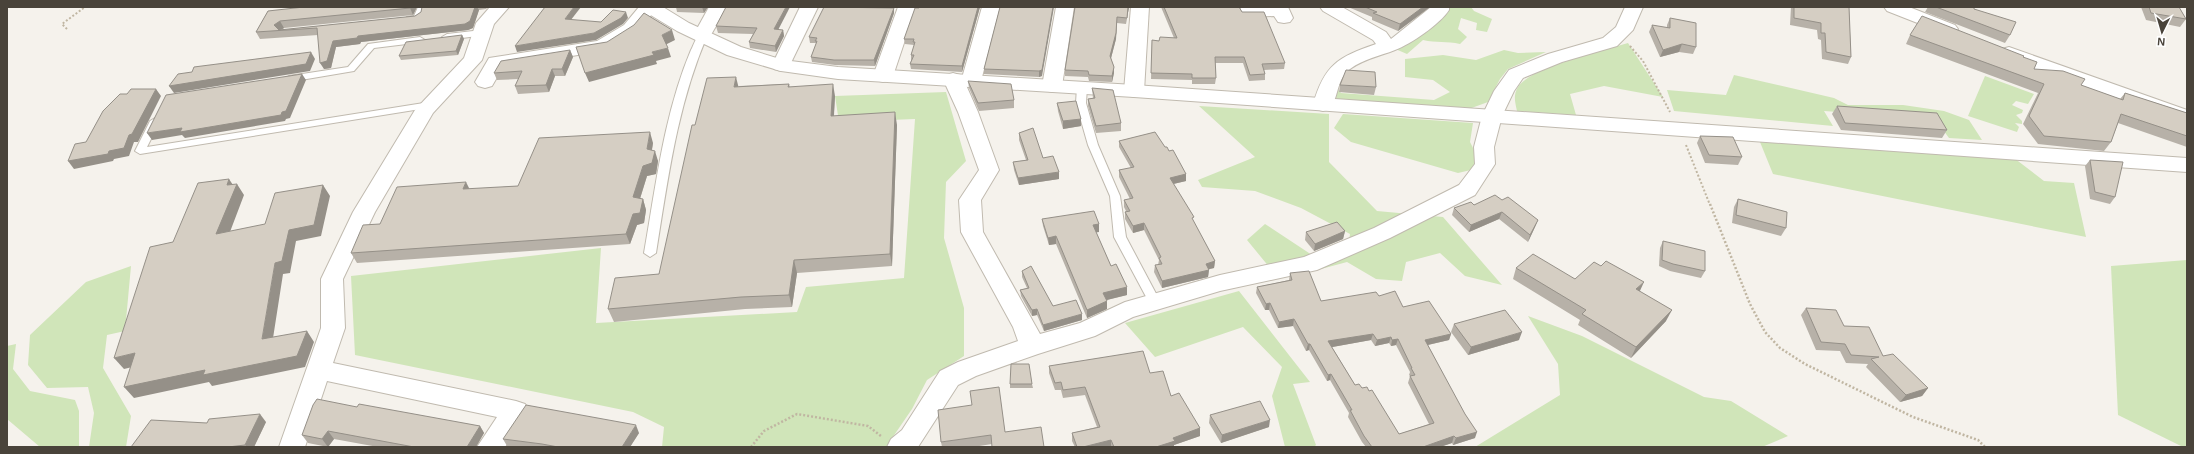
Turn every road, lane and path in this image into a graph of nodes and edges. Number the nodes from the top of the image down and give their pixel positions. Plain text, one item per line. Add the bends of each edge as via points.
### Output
1 (85, 7) edge
2 (422, 7) edge
3 (500, 7) edge
4 (649, 7) edge
5 (718, 7) edge
6 (809, 7) edge
7 (907, 7) edge
8 (991, 7) edge
9 (1065, 7) edge
10 (1140, 7) edge
11 (1246, 7) edge
12 (1329, 7) edge
13 (1440, 7) edge
14 (1634, 7) edge
15 (1893, 7) edge
16 (1284, 18) dead end
17 (403, 19) edge
18 (67, 28) dead end
19 (482, 33) junction
20 (1619, 34) junction
21 (1964, 35) edge
22 (702, 36) junction
23 (1387, 47) junction
24 (1994, 47) edge
25 (780, 65) junction
26 (883, 76) junction
27 (962, 80) junction
28 (277, 81) edge
29 (485, 82) dead end
30 (1052, 86) junction
31 (1082, 87) junction
32 (1134, 91) junction
33 (430, 104) junction
34 (1323, 104) junction
35 (160, 111) edge
36 (1492, 116) junction
37 (2187, 117) edge
38 (1679, 129) junction
39 (2187, 165) edge
40 (650, 253) dead end
41 (1155, 303) junction
42 (1032, 346) junction
43 (320, 370) junction
44 (892, 443) edge
45 (292, 447) edge
46 (490, 447) edge
47 (751, 447) edge
48 (1985, 447) edge

1 - 18 path via 62,24
2 - 17 lane via 418,18
3 - 19 street via 485,23
4 - 22 street
4 - 29 street via 630,29 602,46 496,62
5 - 22 street
6 - 25 street
7 - 26 street
8 - 27 street
9 - 30 street
10 - 32 street
11 - 16 street via 1248,12 1281,10
12 - 23 street via 1380,36
13 - 23 street via 1440,10 1400,42
14 - 20 street
15 - 21 street
19 - 28 lane via 371,46 351,69
19 - 33 street via 473,60
20 - 36 street via 1610,42 1598,47 1555,58 1516,74
20 - 38 path via 1643,62
22 - 25 street via 734,51
22 - 40 lane via 691,58 673,127
23 - 34 street via 1346,61 1328,84
24 - 37 street
25 - 26 street
26 - 27 street
27 - 30 street
27 - 42 street via 968,112 989,170 970,200 972,232 1025,327
30 - 31 street
31 - 32 street
31 - 41 lane via 1080,102 1093,145 1115,196 1120,237
32 - 34 street
33 - 35 lane via 140,150
33 - 43 street via 364,212 332,279 333,328
34 - 36 street
36 - 38 street
36 - 41 street via 1484,148 1485,164 1467,190 1382,233 1310,264 1220,283
38 - 39 street
38 - 48 path via 1750,304 1765,332 1780,348 1805,364 1913,417 1978,440
41 - 42 street via 1125,311 1087,330
42 - 44 street via 966,369 949,378 911,438
43 - 45 street
43 - 46 street via 516,411
44 - 47 path via 868,426 797,414 764,431

